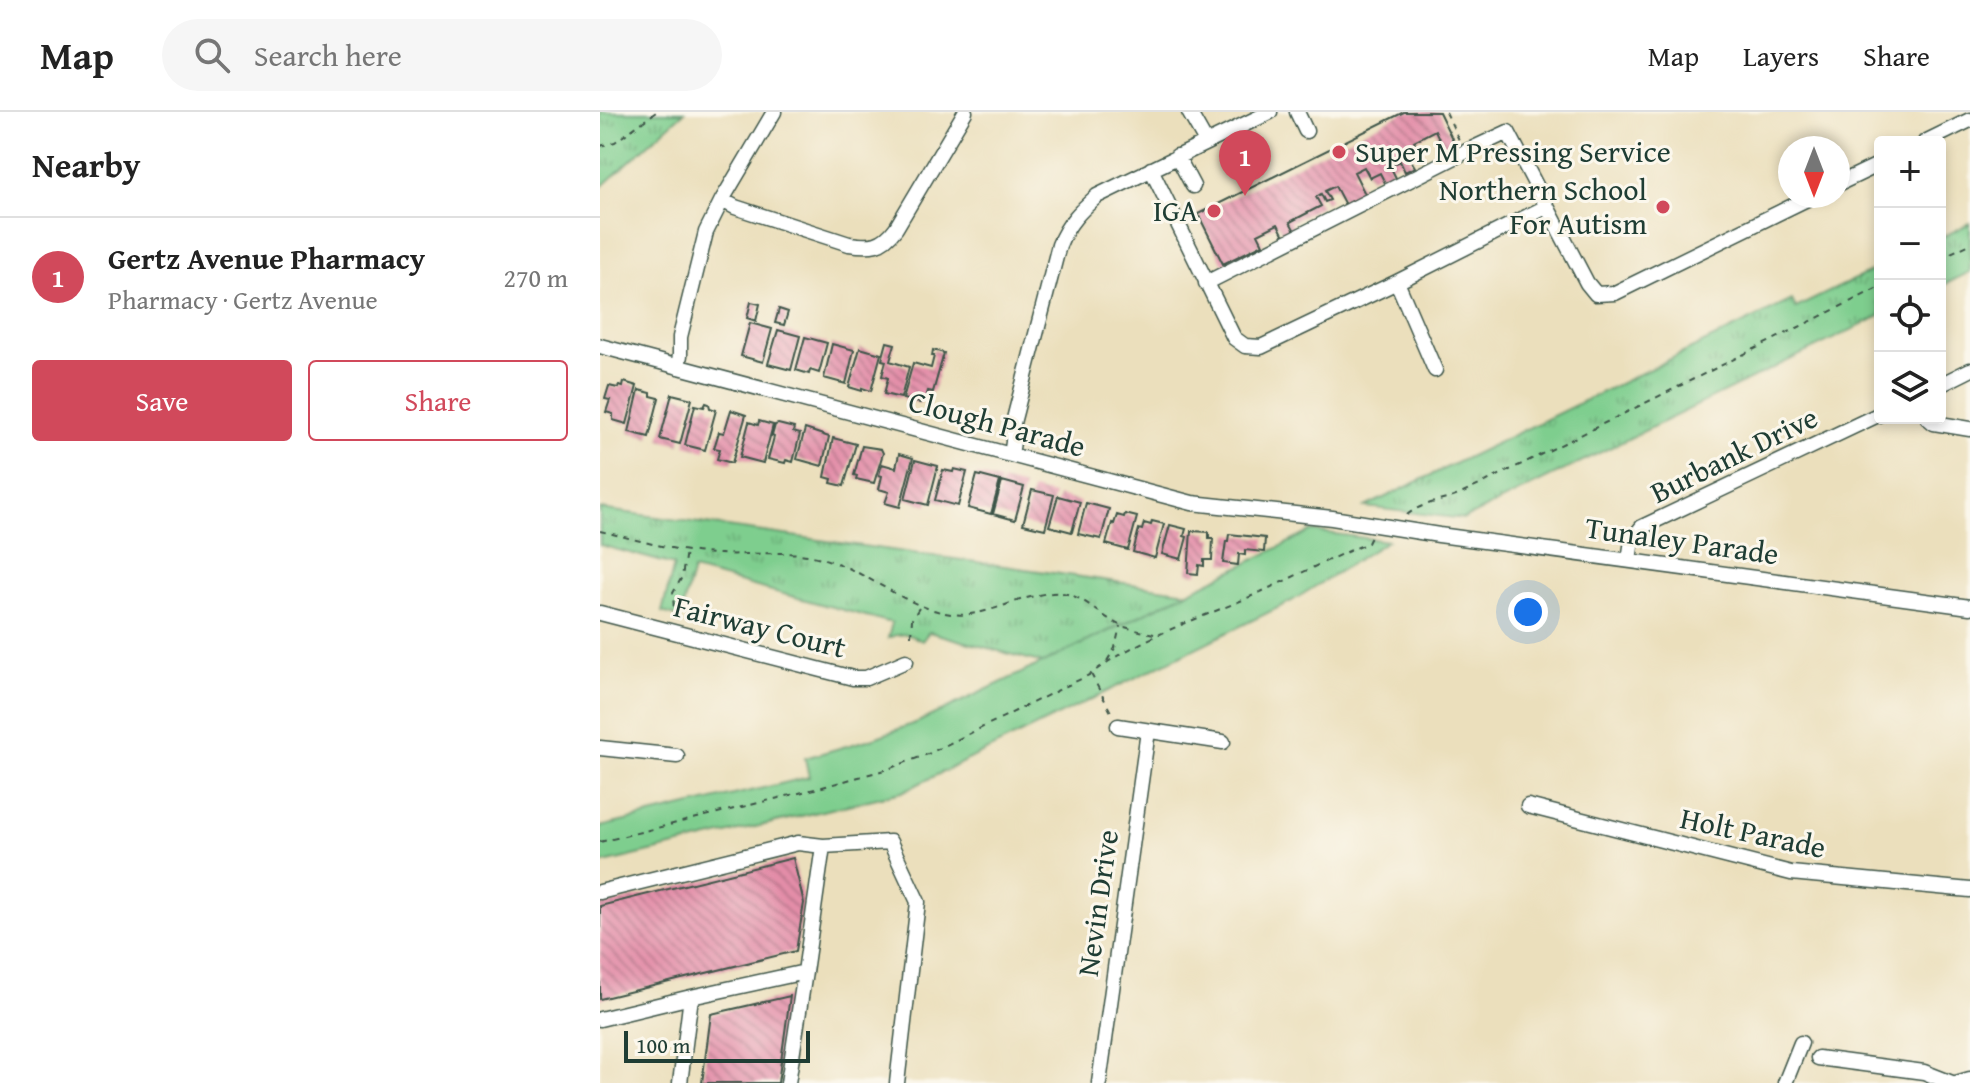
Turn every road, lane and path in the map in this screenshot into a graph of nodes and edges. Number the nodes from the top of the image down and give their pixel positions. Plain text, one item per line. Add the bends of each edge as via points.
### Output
1 (656, 112) edge
2 (774, 112) edge
3 (965, 112) edge
4 (1189, 112) edge
5 (1270, 112) edge
6 (1297, 112) edge
7 (1446, 112) edge
8 (1970, 120) edge
9 (1306, 131) dead end
10 (1937, 136) edge
11 (1206, 142) junction
12 (600, 146) edge
13 (1465, 152) junction
14 (1177, 156) junction
15 (1874, 167) edge
16 (1151, 169) junction
17 (1850, 178) edge
18 (1193, 186) dead end
19 (722, 200) junction
20 (1546, 207) junction
21 (1789, 208) edge
22 (1970, 244) edge
23 (1946, 255) edge
24 (1397, 282) junction
25 (1206, 283) junction
26 (1874, 290) edge
27 (600, 346) edge
28 (673, 366) junction
29 (1435, 370) dead end
30 (1970, 370) edge
31 (1946, 382) edge
32 (1874, 417) edge
33 (1940, 424) edge
34 (1970, 429) edge
35 (1005, 453) junction
36 (1387, 526) junction
37 (600, 531) edge
38 (686, 551) junction
39 (1629, 560) junction
40 (920, 607) junction
41 (1970, 607) edge
42 (600, 613) edge
43 (1121, 625) junction
44 (668, 630) junction
45 (1158, 635) junction
46 (911, 636) dead end
47 (906, 661) dead end
48 (1105, 663) junction
49 (1091, 674) junction
50 (1118, 726) joint
51 (1148, 731) junction
52 (1223, 742) dead end
53 (600, 748) edge
54 (677, 756) dead end
55 (1528, 806) dead end
56 (600, 842) edge
57 (823, 846) junction
58 (1970, 890) edge
59 (600, 892) edge
60 (805, 972) junction
61 (691, 997) junction
62 (600, 1019) edge
63 (1801, 1043) dead end
64 (1818, 1058) dead end
65 (1970, 1079) edge
66 (680, 1083) edge
67 (788, 1083) edge
68 (897, 1083) edge
69 (1099, 1083) edge
70 (1785, 1083) edge
71 (1954, 1083) edge

1 - 12 path via 615,142
2 - 19 street
3 - 19 street via 896,228 877,244 849,244
4 - 11 street
5 - 11 street
6 - 9 street
7 - 13 path
8 - 10 street
11 - 14 street
13 - 20 street via 1508,132
13 - 25 street
14 - 16 street
14 - 18 street
15 - 17 street
16 - 25 street
16 - 35 street via 1097,196 1066,227 1013,423 1013,442
19 - 28 street via 706,232 680,355
20 - 21 street via 1596,294 1615,293
20 - 24 street
22 - 23 path
24 - 25 street via 1261,347 1245,346 1234,338
24 - 29 street
26 - 36 path
27 - 28 street, Clough Parade
28 - 35 street, Clough Parade
30 - 31 street
32 - 39 street, Burbank Drive via 1642,527 1632,540
33 - 34 street
35 - 36 street, Clough Parade via 1192,503
36 - 39 street, Tunaley Parade
36 - 45 path via 1368,543
37 - 38 path
38 - 40 path via 818,557
38 - 44 path
39 - 41 street, Tunaley Parade
40 - 43 path via 957,615 1067,593
40 - 46 path via 912,619
42 - 44 street, Fairway Court
43 - 45 path
43 - 48 path
44 - 47 street, Fairway Court via 853,678
45 - 48 path
48 - 49 path
49 - 50 path
49 - 56 path via 888,769
50 - 51 street
51 - 52 street
51 - 69 street, Nevin Drive
53 - 54 street
55 - 58 street, Holt Parade via 1791,873
57 - 59 street via 798,843
57 - 60 street
57 - 68 street via 890,842 918,902
60 - 61 street
60 - 67 street
61 - 62 street
61 - 66 street
63 - 70 street
64 - 71 street via 1924,1072
65 - 71 street

